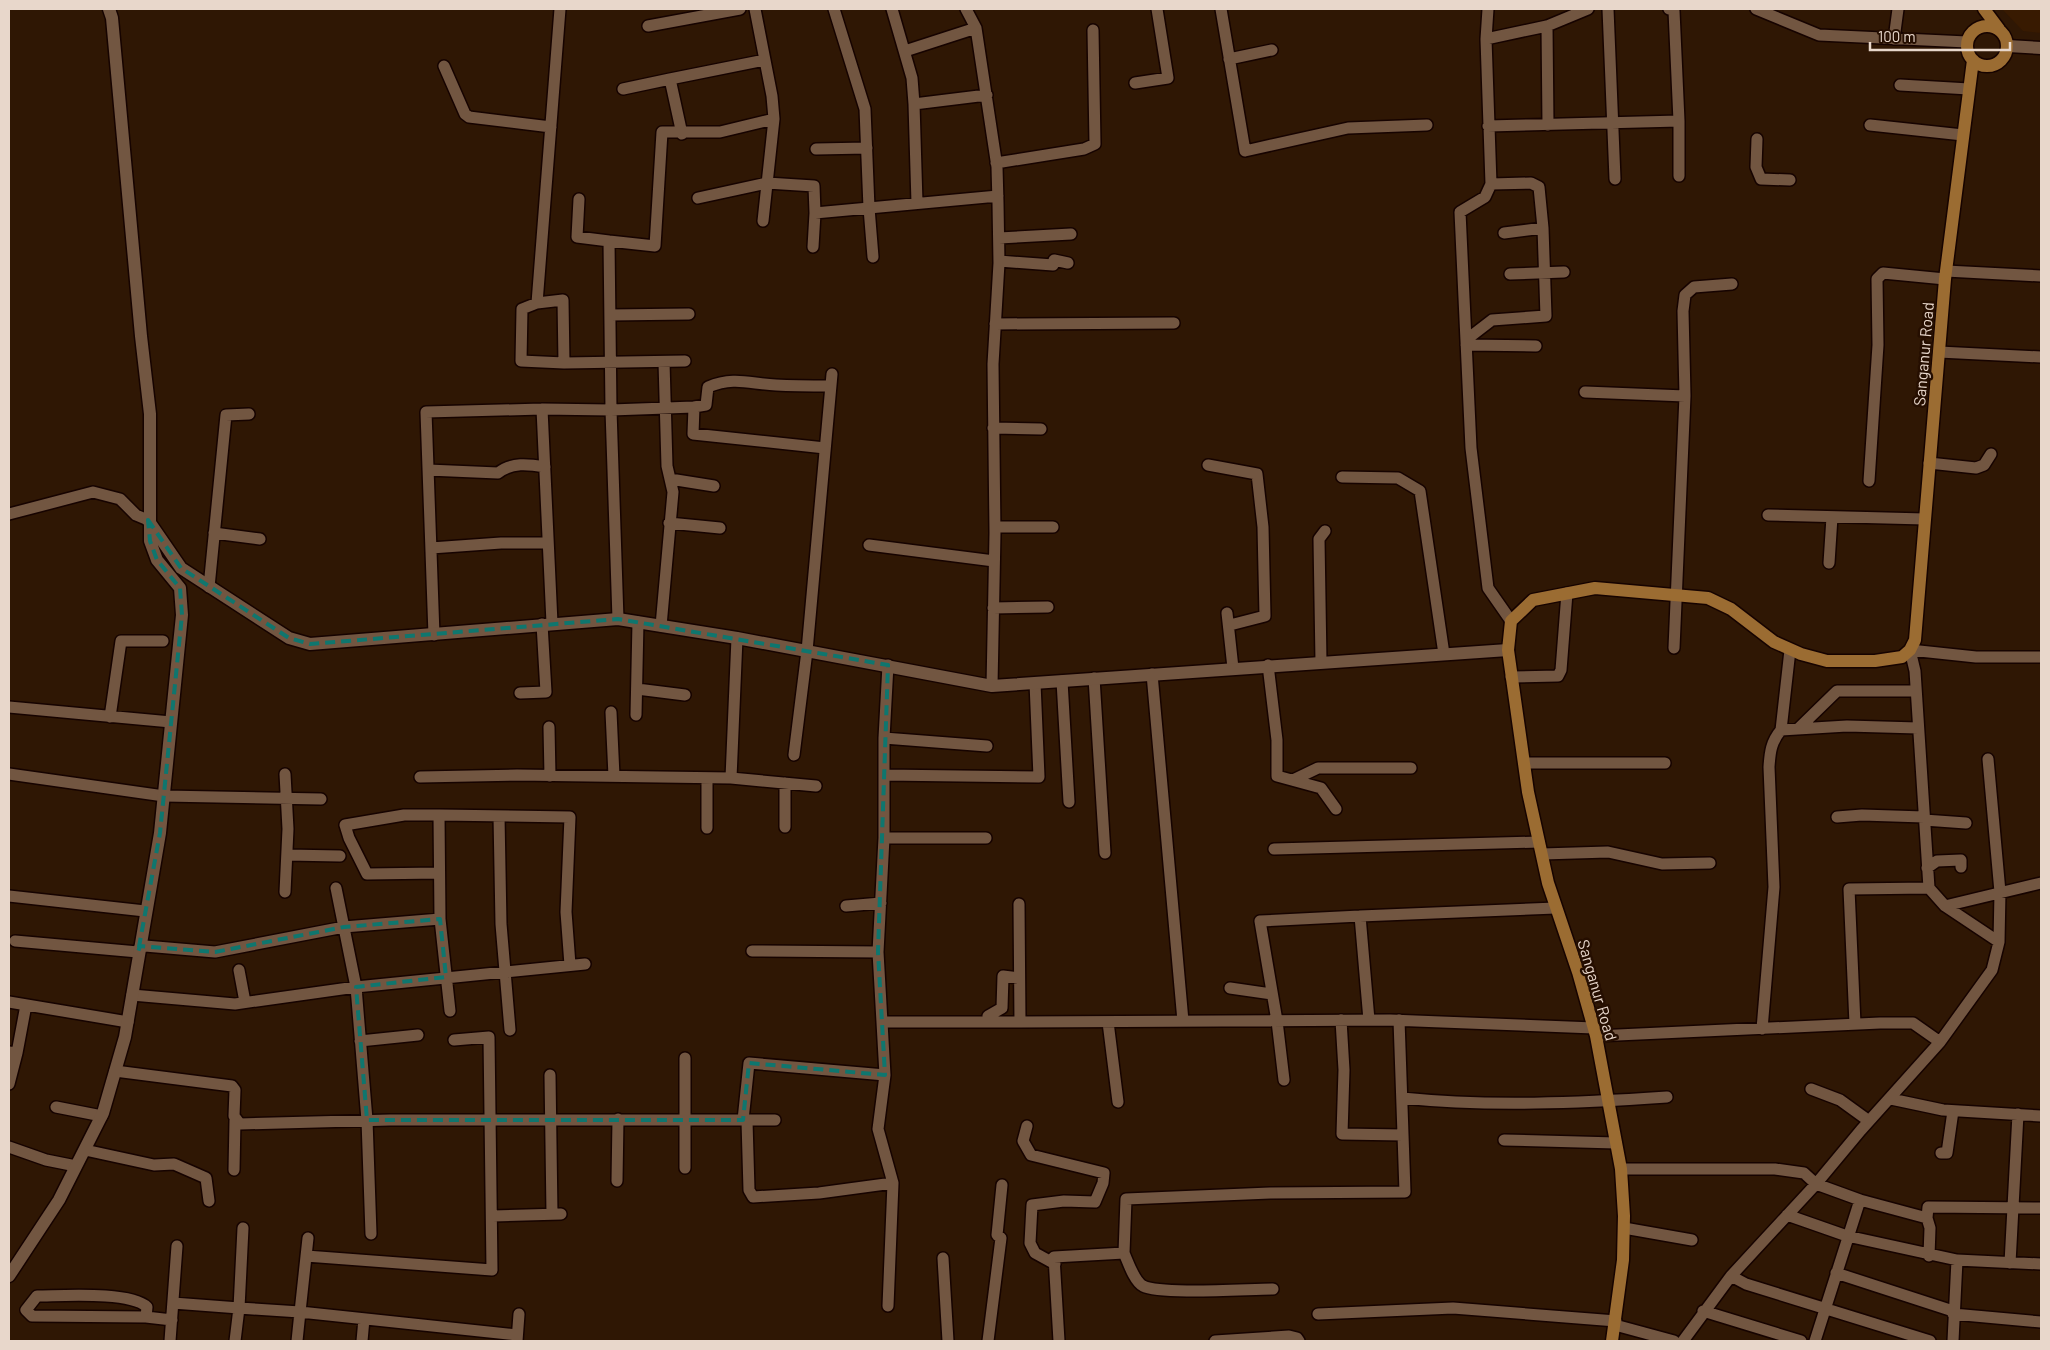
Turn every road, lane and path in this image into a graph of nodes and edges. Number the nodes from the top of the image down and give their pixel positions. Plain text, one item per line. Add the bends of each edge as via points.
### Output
1 (109, 9) edge
2 (560, 9) edge
3 (740, 9) edge
4 (755, 9) edge
5 (834, 9) edge
6 (892, 9) edge
7 (966, 9) edge
8 (1157, 9) edge
9 (1221, 9) edge
10 (1488, 9) edge
11 (1588, 9) edge
12 (1608, 9) edge
13 (1669, 9) edge
14 (1756, 9) edge
15 (1898, 9) edge
16 (1980, 9) edge
17 (1984, 9) edge
18 (648, 26) dead end
19 (1547, 26) junction
20 (1978, 27) junction
21 (976, 28) junction
22 (1999, 29) junction
23 (1093, 30) dead end
24 (1486, 39) junction
25 (1894, 39) junction
26 (1968, 42) junction
27 (2008, 46) junction
28 (2041, 48) edge
29 (1272, 50) dead end
30 (904, 51) junction
31 (1229, 59) junction
32 (765, 60) junction
33 (1973, 60) junction
34 (444, 66) dead end
35 (1992, 66) junction
36 (670, 79) junction
37 (1135, 83) dead end
38 (1900, 85) dead end
39 (1969, 86) junction
40 (623, 89) dead end
41 (987, 95) junction
42 (914, 104) junction
43 (774, 118) junction
44 (1679, 122) junction
45 (1613, 124) junction
46 (1427, 125) dead end
47 (1870, 125) dead end
48 (1488, 126) junction
49 (1548, 126) junction
50 (550, 127) junction
51 (682, 134) junction
52 (1963, 135) junction
53 (1757, 140) dead end
54 (867, 148) junction
55 (816, 149) dead end
56 (996, 162) junction
57 (1679, 176) dead end
58 (1615, 179) dead end
59 (1790, 180) dead end
60 (767, 183) junction
61 (1491, 184) junction
62 (998, 196) junction
63 (698, 198) dead end
64 (579, 200) dead end
65 (917, 203) junction
66 (869, 208) junction
67 (815, 213) junction
68 (763, 221) dead end
69 (1543, 228) junction
70 (1504, 233) dead end
71 (1071, 234) dead end
72 (999, 238) junction
73 (609, 241) junction
74 (813, 247) dead end
75 (873, 257) dead end
76 (999, 260) junction
77 (1068, 263) dead end
78 (1564, 272) dead end
79 (1545, 273) junction
80 (1510, 274) dead end
81 (1946, 275) junction
82 (2041, 276) edge
83 (1732, 284) dead end
84 (537, 303) junction
85 (689, 314) dead end
86 (610, 315) junction
87 (1174, 323) dead end
88 (995, 324) junction
89 (1466, 343) junction
90 (1536, 346) dead end
91 (1938, 352) junction
92 (2041, 357) edge
93 (685, 361) dead end
94 (611, 362) junction
95 (664, 362) junction
96 (564, 363) junction
97 (832, 374) dead end
98 (831, 386) junction
99 (1585, 392) dead end
100 (1685, 396) junction
101 (664, 407) junction
102 (694, 407) junction
103 (542, 409) junction
104 (612, 410) junction
105 (249, 414) dead end
106 (993, 428) junction
107 (1041, 429) dead end
108 (825, 448) junction
109 (1991, 454) dead end
110 (1929, 463) junction
111 (1208, 465) dead end
112 (545, 467) junction
113 (428, 470) junction
114 (1342, 478) dead end
115 (670, 479) junction
116 (1869, 482) dead end
117 (714, 486) dead end
118 (9, 514) edge
119 (1768, 515) dead end
120 (1832, 517) junction
121 (1924, 519) junction
122 (148, 520) junction
123 (670, 523) junction
124 (720, 528) dead end
125 (994, 528) junction
126 (1053, 528) dead end
127 (1325, 531) dead end
128 (214, 533) junction
129 (260, 539) dead end
130 (548, 543) junction
131 (870, 545) dead end
132 (431, 548) junction
133 (994, 561) junction
134 (1829, 563) dead end
135 (209, 587) junction
136 (1567, 593) junction
137 (1677, 594) junction
138 (1048, 607) dead end
139 (993, 608) junction
140 (1228, 612) dead end
141 (618, 619) junction
142 (1511, 621) junction
143 (638, 622) junction
144 (547, 624) junction
145 (1230, 625) junction
146 (660, 626) junction
147 (434, 634) junction
148 (737, 638) junction
149 (163, 641) dead end
150 (1674, 648) dead end
151 (1508, 650) junction
152 (1790, 650) junction
153 (1910, 650) junction
154 (807, 651) junction
155 (1444, 654) junction
156 (2041, 657) edge
157 (1321, 662) junction
158 (888, 665) junction
159 (1268, 665) junction
160 (1233, 668) junction
161 (1152, 674) junction
162 (1512, 677) junction
163 (1094, 678) junction
164 (1062, 680) junction
165 (1035, 683) junction
166 (992, 686) junction
167 (637, 689) junction
168 (1916, 691) junction
169 (520, 693) dead end
170 (685, 695) dead end
171 (9, 708) edge
172 (611, 712) dead end
173 (636, 716) dead end
174 (110, 717) junction
175 (171, 722) junction
176 (549, 727) dead end
177 (1918, 728) junction
178 (1781, 730) junction
179 (1798, 730) junction
180 (884, 738) junction
181 (987, 746) dead end
182 (794, 755) dead end
183 (1988, 759) dead end
184 (1524, 762) junction
185 (1665, 763) dead end
186 (1411, 768) dead end
187 (9, 774) edge
188 (285, 774) dead end
189 (884, 775) junction
190 (550, 776) junction
191 (614, 776) junction
192 (420, 777) dead end
193 (708, 778) junction
194 (731, 778) junction
195 (1293, 780) junction
196 (785, 783) junction
197 (816, 786) dead end
198 (164, 796) junction
199 (286, 798) junction
200 (321, 799) dead end
201 (1069, 802) dead end
202 (1336, 809) dead end
203 (439, 815) junction
204 (499, 816) junction
205 (1837, 817) dead end
206 (1924, 818) junction
207 (1966, 823) dead end
208 (785, 827) dead end
209 (707, 828) dead end
210 (884, 838) junction
211 (986, 838) dead end
212 (1540, 848) junction
213 (1274, 849) dead end
214 (1105, 853) dead end
215 (287, 856) junction
216 (340, 856) dead end
217 (1710, 863) dead end
218 (1961, 867) dead end
219 (1927, 868) junction
220 (439, 873) junction
221 (2041, 882) edge
222 (336, 888) dead end
223 (1929, 888) junction
224 (285, 892) dead end
225 (2000, 892) junction
226 (9, 896) edge
227 (881, 903) junction
228 (1019, 904) dead end
229 (846, 906) dead end
230 (1945, 906) junction
231 (1556, 908) junction
232 (146, 911) junction
233 (1360, 916) junction
234 (440, 919) junction
235 (344, 927) junction
236 (15, 941) dead end
237 (2000, 942) junction
238 (752, 951) dead end
239 (138, 952) junction
240 (878, 952) junction
241 (585, 964) dead end
242 (570, 966) junction
243 (239, 970) dead end
244 (504, 971) junction
245 (446, 978) junction
246 (1020, 978) junction
247 (356, 987) junction
248 (1230, 988) dead end
249 (1272, 994) junction
250 (132, 995) junction
251 (9, 1002) edge
252 (245, 1002) junction
253 (26, 1005) junction
254 (450, 1011) dead end
255 (988, 1016) dead end
256 (1341, 1020) junction
257 (1369, 1020) junction
258 (1399, 1020) junction
259 (1183, 1021) junction
260 (1277, 1021) junction
261 (128, 1022) junction
262 (882, 1022) junction
263 (1020, 1022) junction
264 (1108, 1022) junction
265 (1855, 1024) junction
266 (1762, 1029) junction
267 (510, 1030) dead end
268 (1595, 1032) junction
269 (418, 1036) dead end
270 (454, 1040) dead end
271 (360, 1042) junction
272 (1940, 1042) junction
273 (13, 1053) edge
274 (685, 1058) dead end
275 (115, 1071) junction
276 (550, 1075) dead end
277 (885, 1075) junction
278 (1284, 1080) dead end
279 (9, 1084) edge
280 (1811, 1090) dead end
281 (1667, 1097) dead end
282 (1402, 1098) junction
283 (1891, 1098) junction
284 (1608, 1101) junction
285 (1118, 1102) dead end
286 (56, 1107) dead end
287 (1953, 1111) junction
288 (2018, 1114) junction
289 (102, 1116) junction
290 (2041, 1116) edge
291 (618, 1119) junction
292 (235, 1120) junction
293 (366, 1120) junction
294 (489, 1120) junction
295 (551, 1120) junction
296 (686, 1120) junction
297 (775, 1120) dead end
298 (745, 1121) junction
299 (1869, 1122) junction
300 (1026, 1126) dead end
301 (1403, 1135) junction
302 (1504, 1140) dead end
303 (1616, 1143) junction
304 (9, 1147) edge
305 (85, 1150) junction
306 (1942, 1153) dead end
307 (76, 1166) junction
308 (686, 1168) dead end
309 (1621, 1169) junction
310 (234, 1170) dead end
311 (618, 1181) dead end
312 (893, 1183) junction
313 (1816, 1184) junction
314 (1002, 1185) dead end
315 (1860, 1200) junction
316 (209, 1201) dead end
317 (2013, 1206) junction
318 (2041, 1208) edge
319 (1787, 1215) junction
320 (493, 1216) junction
321 (1927, 1218) junction
322 (243, 1228) dead end
323 (1624, 1228) junction
324 (371, 1234) dead end
325 (1847, 1236) junction
326 (308, 1238) dead end
327 (1692, 1240) dead end
328 (178, 1246) dead end
329 (1124, 1253) junction
330 (306, 1256) junction
331 (1929, 1256) junction
332 (943, 1258) dead end
333 (1957, 1260) junction
334 (2010, 1263) junction
335 (1055, 1264) junction
336 (2041, 1264) edge
337 (1836, 1273) junction
338 (9, 1276) edge
339 (1731, 1276) junction
340 (1273, 1289) dead end
341 (174, 1303) junction
342 (888, 1306) dead end
343 (238, 1308) junction
344 (1827, 1308) junction
345 (1703, 1311) junction
346 (300, 1312) junction
347 (1953, 1313) junction
348 (519, 1314) dead end
349 (1318, 1314) dead end
350 (146, 1317) junction
351 (364, 1319) junction
352 (172, 1320) junction
353 (2041, 1322) edge
354 (1616, 1323) junction
355 (517, 1338) edge
356 (170, 1341) edge
357 (235, 1341) edge
358 (297, 1341) edge
359 (362, 1341) edge
360 (948, 1341) edge
361 (988, 1341) edge
362 (1059, 1341) edge
363 (1215, 1341) edge
364 (1299, 1341) edge
365 (1612, 1341) edge
366 (1674, 1341) edge
367 (1683, 1341) edge
368 (1801, 1341) edge
369 (1815, 1341) edge
370 (1930, 1341) edge
371 (1953, 1341) edge

1 - 122 street via 150,414
2 - 50 street
3 - 18 street
4 - 32 street
5 - 54 street via 865,108
6 - 30 street
7 - 21 street
8 - 37 street via 1168,78
9 - 31 street
10 - 24 street
11 - 19 street
12 - 45 street
13 - 44 street via 1674,11
14 - 25 street via 1819,35
15 - 25 street
16 - 20 main road
17 - 22 main road
19 - 24 street
19 - 49 street
20 - 22 main road
20 - 26 main road
21 - 30 street
21 - 41 street
22 - 27 main road via 2004,33
23 - 56 street via 1095,144 1084,149
24 - 48 street
25 - 26 street
26 - 33 main road via 1969,55
27 - 28 street
27 - 35 main road via 2003,58
29 - 31 street
30 - 42 street via 912,78
31 - 46 street via 1245,151 1348,128
32 - 36 street
32 - 43 street
33 - 35 main road
33 - 39 main road, Sanganur Road
34 - 50 street via 469,117
35 - 39 main road
36 - 40 street
36 - 51 street
38 - 39 street
39 - 52 main road, Sanganur Road
41 - 42 street
41 - 56 street
42 - 65 street
43 - 51 street via 720,132
43 - 60 street
44 - 45 street
44 - 57 street
45 - 49 street
45 - 58 street
47 - 52 street
48 - 49 street
48 - 61 street
50 - 84 street
51 - 73 street via 662,132 655,246
52 - 81 main road, Sanganur Road
53 - 59 street via 1756,167 1761,179
54 - 55 street
54 - 66 street
56 - 62 street
60 - 63 street
60 - 67 street via 814,186
60 - 68 street
61 - 69 street via 1531,183 1539,187
61 - 89 street via 1485,197 1460,212
62 - 65 street
62 - 72 street
64 - 73 street via 577,237
65 - 66 street
66 - 67 street
66 - 75 street
67 - 74 street
69 - 70 street
69 - 79 street
71 - 72 street
72 - 76 street
73 - 86 street
76 - 77 street via 1053,265 1054,260
76 - 88 street
78 - 79 street
79 - 80 street
79 - 89 street via 1546,316 1492,320
81 - 82 street
81 - 91 main road, Sanganur Road
81 - 116 street via 1883,272 1877,280 1878,345
83 - 100 street via 1694,286 1685,295
84 - 96 street via 563,300
84 - 96 street via 522,309 521,361
85 - 86 street
86 - 94 street
87 - 88 street
88 - 106 street
89 - 90 street
89 - 142 street via 1471,448 1488,588
91 - 92 street
91 - 110 main road, Sanganur Road
93 - 95 street
94 - 95 street
94 - 96 street
94 - 104 street
95 - 101 street
97 - 98 street
98 - 102 street via 724,380 708,386 706,405
98 - 108 street
99 - 100 street
100 - 137 street
101 - 102 street
101 - 104 street
101 - 115 street
102 - 108 street via 693,434
103 - 104 street
103 - 112 street
103 - 113 street via 426,412
104 - 141 street
105 - 128 street via 226,415
106 - 107 street
106 - 125 street
108 - 154 street
109 - 110 street via 1984,465 1976,468
110 - 121 main road, Sanganur Road
111 - 145 street via 1257,474 1264,527 1264,616
112 - 113 street via 526,464 504,468 498,473
112 - 130 street
113 - 132 street
114 - 155 street via 1398,478 1420,491
115 - 117 street
115 - 123 street
118 - 122 street via 93,492 120,499 136,515
119 - 120 street
120 - 121 street
120 - 134 street
121 - 153 main road, Sanganur Road via 1915,640
122 - 135 street via 181,568
122 - 175 street via 150,541 157,560 180,588 182,615
123 - 124 street
123 - 146 street
125 - 126 street
125 - 133 street
127 - 157 street via 1319,539
128 - 129 street
128 - 135 street
130 - 132 street
130 - 144 street
131 - 133 street
132 - 147 street
133 - 139 street
135 - 147 street via 289,638 310,644
136 - 137 main road via 1595,588
136 - 142 main road via 1533,600
136 - 162 street via 1558,676
137 - 150 street
137 - 152 main road via 1708,598 1723,605
138 - 139 street
139 - 166 street
140 - 145 street
141 - 143 street
141 - 144 street
142 - 151 main road, Sanganur Road
143 - 146 street
143 - 167 street
144 - 147 street
144 - 169 street via 546,692
145 - 160 street
146 - 148 street
148 - 154 street
148 - 194 street
149 - 174 street via 121,641
151 - 155 street
151 - 162 main road, Sanganur Road
152 - 153 main road via 1827,661 1875,661 1902,657
152 - 178 street
153 - 156 street via 1976,657
153 - 168 street
154 - 158 street
154 - 182 street
155 - 157 street
157 - 159 street
158 - 166 street
158 - 180 street
159 - 160 street
159 - 195 street via 1277,740 1277,776
160 - 161 street
161 - 163 street
161 - 259 street
162 - 184 main road, Sanganur Road
163 - 164 street
163 - 214 street
164 - 165 street
164 - 201 street
165 - 166 street
165 - 189 street via 1039,777
167 - 170 street
167 - 173 street
168 - 177 street
168 - 179 street via 1836,692
171 - 174 street
172 - 191 street
174 - 175 street
175 - 198 street
176 - 190 street
177 - 179 street via 1847,726
177 - 206 street
178 - 179 street
178 - 266 street via 1770,748 1774,887
180 - 181 street
180 - 189 street
183 - 225 street
184 - 185 street
184 - 212 main road, Sanganur Road
186 - 195 street via 1318,768
187 - 198 street
188 - 199 street
189 - 210 street
190 - 191 street
190 - 192 street
191 - 193 street
193 - 194 street
193 - 209 street
194 - 196 street
195 - 202 street via 1321,788
196 - 197 street
196 - 208 street
198 - 199 street
198 - 232 street
199 - 200 street
199 - 215 street
203 - 204 street
203 - 220 street
203 - 220 street via 404,815 345,825 367,874
204 - 242 street via 570,817 566,912
204 - 244 street
205 - 206 street
206 - 207 street
206 - 219 street
210 - 211 street
210 - 227 street
212 - 213 street
212 - 217 street via 1608,852 1662,864
212 - 231 main road, Sanganur Road
215 - 216 street
215 - 224 street
218 - 219 street via 1961,860 1937,861
219 - 223 street
220 - 234 street
221 - 225 street
222 - 235 street
223 - 230 street
223 - 265 street via 1849,889
225 - 230 street
225 - 237 street
226 - 232 street
227 - 229 street
227 - 240 street
228 - 246 street
230 - 237 street
231 - 233 street
231 - 268 main road, Sanganur Road
232 - 239 street
233 - 249 street via 1260,921
233 - 257 street
234 - 235 street
234 - 245 street
235 - 239 street via 215,952 145,946 140,946
235 - 247 street
236 - 239 street
237 - 272 street via 1992,970
238 - 240 street
239 - 250 street
240 - 262 street
241 - 242 street
242 - 244 street
243 - 252 street
244 - 245 street
244 - 267 street
245 - 247 street
245 - 254 street
246 - 255 street via 1003,976 1002,1008
246 - 263 street
247 - 252 street
247 - 271 street
248 - 249 street
249 - 260 street
250 - 252 street via 235,1004
250 - 261 street
251 - 253 street
253 - 261 street
253 - 273 street
256 - 257 street
256 - 260 street
256 - 301 street via 1344,1070 1342,1134
257 - 258 street
258 - 268 street
258 - 282 street
259 - 260 street
259 - 264 street
260 - 278 street
261 - 275 street
262 - 263 street
262 - 277 street
263 - 264 street
264 - 285 street
265 - 266 street
265 - 272 street via 1913,1023
266 - 268 street
268 - 284 main road, Sanganur Road
269 - 271 street
270 - 294 street via 489,1038
271 - 293 street
272 - 283 street
273 - 279 street
274 - 296 street
275 - 289 street
275 - 292 street via 232,1086 235,1090
276 - 295 street
277 - 298 street via 749,1063
277 - 312 street via 878,1129
280 - 299 street via 1840,1100
281 - 284 street
282 - 284 street via 1456,1103
282 - 301 street
283 - 287 street
283 - 299 street
284 - 303 main road, Sanganur Road
286 - 289 street
287 - 288 street
287 - 306 street via 1947,1153
288 - 290 street
288 - 317 street
289 - 305 street
291 - 295 street
291 - 296 street
291 - 311 street
292 - 293 street via 240,1124
292 - 310 street
293 - 294 street
293 - 324 street
294 - 295 street
294 - 320 street
295 - 320 street via 557,1214
296 - 298 street
296 - 308 street
297 - 298 street
298 - 312 street via 749,1190 753,1197 819,1193
299 - 313 street
300 - 335 street via 1023,1141 1031,1155 1104,1172 1095,1202 1032,1205 1030,1242 1035,1253
301 - 329 street via 1405,1192 1126,1199
302 - 303 street
303 - 309 main road, Sanganur Road
304 - 307 street
305 - 307 street
305 - 316 street via 146,1163 174,1164 199,1174 206,1178
307 - 338 street via 59,1200
309 - 313 street via 1775,1169 1804,1173
309 - 323 main road, Sanganur Road
312 - 342 street
313 - 315 street
313 - 319 street
314 - 361 street via 997,1235 1001,1238
315 - 321 street
315 - 325 street
317 - 318 street
317 - 321 street via 1928,1207
317 - 334 street
319 - 325 street
319 - 339 street
320 - 330 street via 492,1270
321 - 331 street
322 - 343 street
323 - 327 street
323 - 354 main road, Sanganur Road
325 - 331 street
325 - 337 street
326 - 330 street
328 - 341 street
329 - 335 street via 1054,1257
329 - 340 street via 1143,1286 1168,1290
330 - 346 street
331 - 333 street
332 - 360 street
333 - 334 street
333 - 347 street
334 - 336 street
335 - 362 street
337 - 344 street
337 - 347 street
339 - 344 street via 1746,1284
339 - 345 street
341 - 343 street
341 - 352 street
343 - 346 street
343 - 357 street
344 - 369 street
344 - 370 street
345 - 367 street
345 - 368 street
346 - 351 street
346 - 358 street
347 - 353 street
347 - 371 street
348 - 355 street
349 - 354 street via 1453,1308
350 - 350 street via 32,1316 26,1310 37,1296 92,1295 140,1300 147,1307
350 - 352 street
351 - 355 street
351 - 359 street
352 - 356 street
354 - 365 main road, Sanganur Road
354 - 366 street
363 - 364 street via 1289,1336

